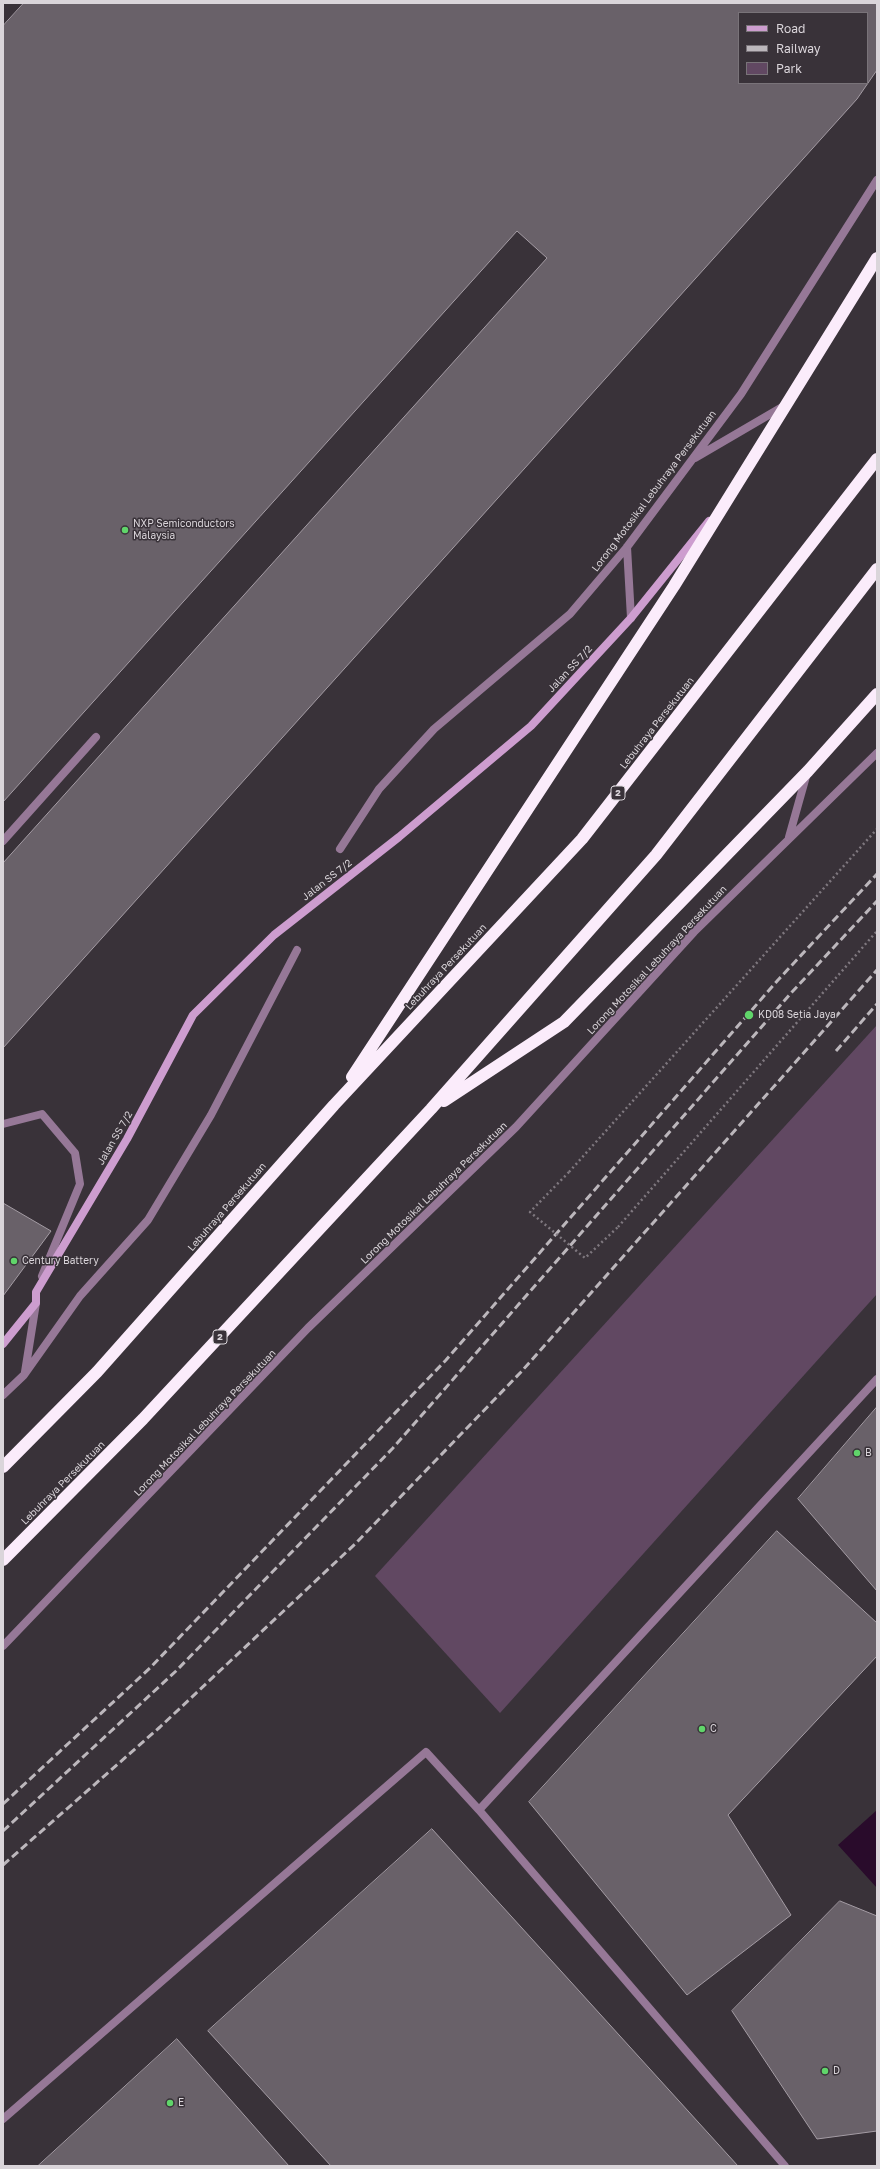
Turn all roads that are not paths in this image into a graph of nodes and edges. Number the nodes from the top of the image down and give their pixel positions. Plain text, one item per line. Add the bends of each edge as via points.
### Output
1 (877, 180) edge
2 (877, 258) edge
3 (785, 405) junction
4 (877, 459) edge
5 (691, 461) junction
6 (737, 485) junction
7 (627, 547) junction
8 (877, 569) edge
9 (632, 618) junction
10 (877, 694) edge
11 (96, 737) dead end
12 (877, 753) edge
13 (808, 770) junction
14 (788, 838) junction
15 (3, 842) edge
16 (340, 849) dead end
17 (297, 950) dead end
18 (334, 1105) junction
19 (431, 1109) junction
20 (3, 1124) edge
21 (36, 1292) junction
22 (36, 1303) junction
23 (3, 1344) edge
24 (24, 1375) junction
25 (877, 1379) edge
26 (3, 1395) edge
27 (3, 1467) edge
28 (3, 1560) edge
29 (3, 1646) edge
30 (479, 1810) junction
31 (3, 2119) edge
32 (784, 2166) edge

1 - 5 street, Lorong Motosikal Lebuhraya Persekutuan via 741,394
2 - 3 highway
3 - 5 street
3 - 6 highway
4 - 18 highway, Lebuhraya Persekutuan / 2 via 582,839
5 - 7 street, Lorong Motosikal Lebuhraya Persekutuan
6 - 9 street, Jalan SS 7/2
6 - 18 highway via 674,586
7 - 9 street
7 - 16 street, Lorong Motosikal Lebuhraya Persekutuan via 570,614 434,729 379,789
8 - 19 highway, Lebuhraya Persekutuan / 2 via 656,855
9 - 21 street, Jalan SS 7/2 via 531,726 399,837 274,935 193,1015 127,1139
10 - 13 highway
11 - 15 street
12 - 14 street, Lorong Motosikal Lebuhraya Persekutuan
13 - 14 street
13 - 19 highway via 564,1022
14 - 29 street, Lorong Motosikal Lebuhraya Persekutuan via 694,932 516,1127 308,1328
17 - 24 street via 211,1115 148,1220 80,1296
18 - 27 highway, Lebuhraya Persekutuan / 2 via 97,1372
19 - 28 highway, Lebuhraya Persekutuan / 2 via 143,1419
20 - 21 street via 42,1114 75,1153 80,1184
21 - 22 street
22 - 23 street
22 - 24 street
24 - 26 street
25 - 30 street
30 - 31 street via 426,1752
30 - 32 street

